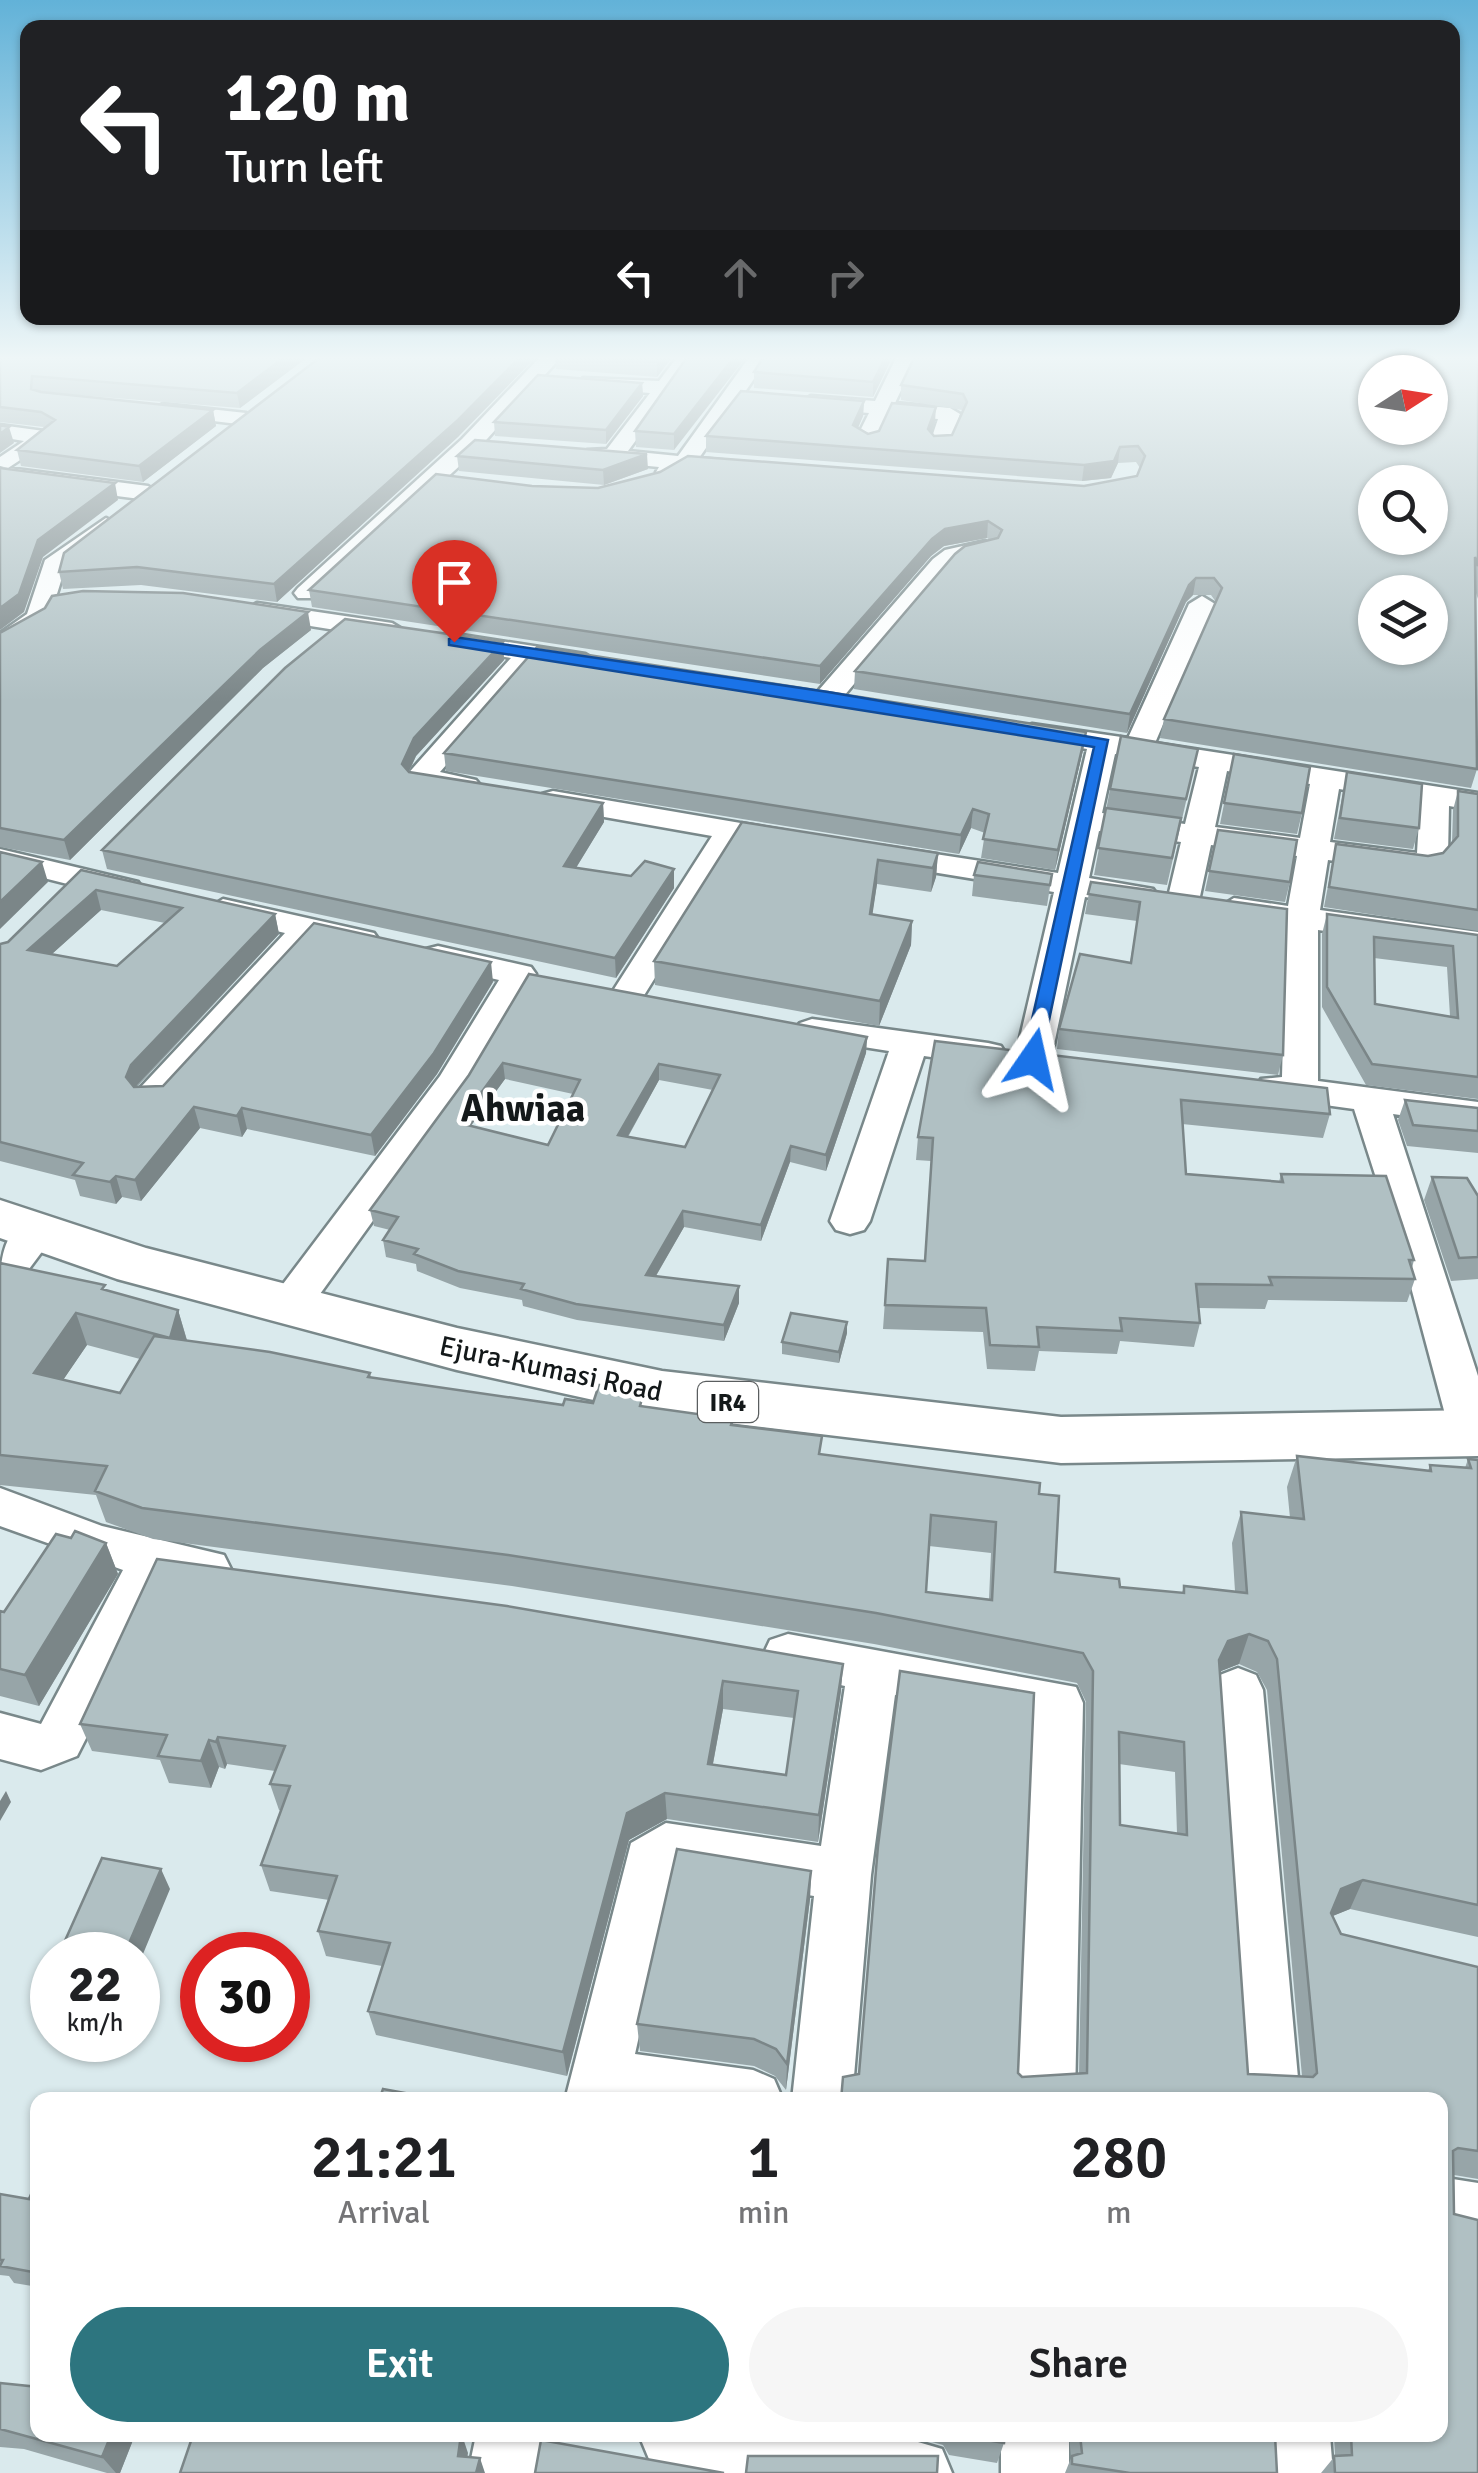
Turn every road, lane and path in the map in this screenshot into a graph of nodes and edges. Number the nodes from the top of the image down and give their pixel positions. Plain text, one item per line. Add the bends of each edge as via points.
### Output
1 (438, 471) edge
2 (668, 471) edge
3 (0, 474) edge
4 (429, 479) junction
5 (468, 483) edge
6 (643, 484) edge
7 (985, 548) edge
8 (79, 596) edge
9 (45, 604) junction
10 (1202, 604) dead end
11 (232, 607) edge
12 (283, 615) junction
13 (341, 622) junction
14 (315, 644) edge
15 (0, 645) edge
16 (529, 654) junction
17 (604, 665) edge
18 (865, 703) edge
19 (996, 726) edge
20 (1102, 743) junction
21 (1138, 748) junction
22 (1215, 761) junction
23 (1326, 778) junction
24 (1435, 795) junction
25 (1478, 802) edge
26 (1083, 820) junction
27 (731, 830) junction
28 (1199, 836) junction
29 (1310, 851) junction
30 (104, 852) edge
31 (0, 858) edge
32 (77, 879) junction
33 (1068, 886) junction
34 (1183, 902) junction
35 (51, 904) edge
36 (1302, 918) junction
37 (308, 928) junction
38 (1478, 942) edge
39 (518, 974) junction
40 (554, 982) edge
41 (590, 990) edge
42 (626, 998) junction
43 (664, 1004) edge
44 (777, 1024) edge
45 (910, 1046) junction
46 (1033, 1059) junction
47 (1071, 1063) edge
48 (1243, 1083) edge
49 (1300, 1090) junction
50 (152, 1096) edge
51 (1369, 1098) junction
52 (1478, 1114) edge
53 (850, 1221) dead end
54 (20, 1223) edge
55 (0, 1279) edge
56 (292, 1302) junction
57 (1475, 1433) edge
58 (0, 1506) edge
59 (152, 1562) junction
60 (257, 1576) edge
61 (740, 1647) edge
62 (873, 1669) junction
63 (1238, 1690) dead end
64 (0, 1736) edge
65 (844, 1875) junction
66 (598, 2090) edge
67 (629, 2092) edge
68 (823, 2092) edge
69 (1045, 2092) edge
70 (1269, 2092) edge
71 (1448, 2209) edge
72 (1478, 2214) edge
73 (509, 2442) edge
74 (718, 2442) edge
75 (1036, 2442) edge
76 (1297, 2442) edge
77 (502, 2473) edge
78 (918, 2473) edge
79 (1036, 2473) edge
80 (1299, 2473) edge

1 - 4 street
2 - 6 street
3 - 9 street via 155,488 54,565
4 - 5 street
4 - 12 street
7 - 18 street via 954,554 942,564 818,695
8 - 9 street
9 - 15 street via 39,618
10 - 21 street
11 - 12 street
12 - 13 street
13 - 14 street
13 - 16 street
16 - 17 street
16 - 27 street via 420,777
19 - 20 street
20 - 21 street
20 - 26 street
21 - 22 street
22 - 23 street
22 - 28 street
23 - 24 street
23 - 29 street
24 - 25 street
24 - 29 street via 1429,860
26 - 28 street
26 - 33 street
27 - 33 street
27 - 42 street
28 - 29 street
28 - 34 street
29 - 36 street
30 - 32 street
31 - 32 street
32 - 35 street
32 - 37 street
33 - 34 street
33 - 46 street
34 - 36 street
36 - 38 street
36 - 49 street
37 - 39 street
37 - 50 street
39 - 40 street
39 - 56 street via 454,1081
41 - 42 street
42 - 43 street
44 - 45 street
45 - 46 street
45 - 53 street
46 - 47 street
48 - 49 street
49 - 51 street
51 - 52 street
51 - 57 street
54 - 55 street
54 - 56 main road, Ejura-Kumasi Road / IR4 via 137,1265
56 - 57 main road, Ejura-Kumasi Road / IR4 via 458,1349 662,1393 888,1422 1061,1440
58 - 59 street
59 - 60 street
59 - 64 street via 59,1740 42,1746
61 - 62 street
62 - 65 street
62 - 69 street via 1058,1703
63 - 70 street
65 - 66 street via 666,1848 657,1852
65 - 68 street
66 - 67 street
71 - 72 street
73 - 77 street
74 - 78 street
75 - 79 street
76 - 80 street

